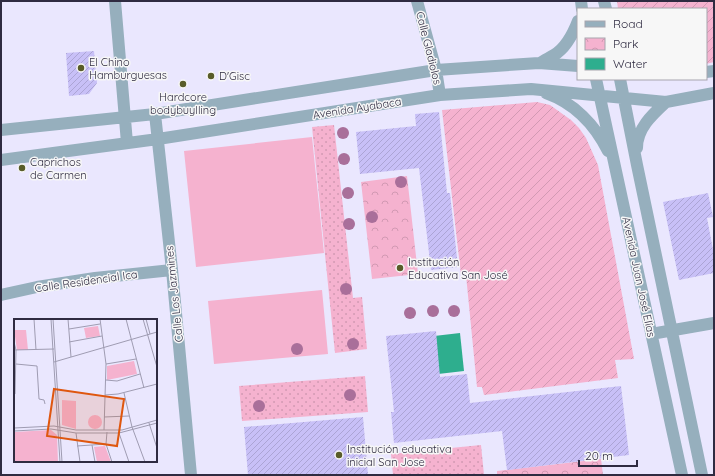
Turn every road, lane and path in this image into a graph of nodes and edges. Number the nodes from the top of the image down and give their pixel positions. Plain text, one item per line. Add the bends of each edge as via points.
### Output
1 (115, 1) edge
2 (417, 1) edge
3 (577, 24) edge
4 (539, 63) junction
5 (577, 66) edge
6 (436, 70) junction
7 (596, 80) edge
8 (620, 80) edge
9 (531, 88) junction
10 (714, 93) edge
11 (440, 95) junction
12 (600, 96) junction
13 (624, 98) junction
14 (666, 102) junction
15 (155, 114) junction
16 (124, 117) junction
17 (1, 129) edge
18 (158, 139) junction
19 (127, 143) junction
20 (1, 160) edge
21 (614, 163) junction
22 (637, 165) junction
23 (172, 270) junction
24 (1, 295) edge
25 (714, 323) edge
26 (672, 330) junction
27 (651, 334) junction
28 (191, 475) edge
29 (682, 475) edge
30 (702, 475) edge

1 - 16 street
2 - 6 street, Calle Gladiolos
3 - 4 street via 565,45 556,54
4 - 5 street
4 - 6 street
6 - 11 street, Calle Gladiolos
6 - 15 street
7 - 12 street, Avenida Juan José Elías
8 - 13 street, Avenida Juan José Elías
9 - 11 street, Avenida Ayabaca
9 - 12 street, Avenida Ayabaca
9 - 21 street via 551,95 582,115 603,142
10 - 14 street, Avenida Ayabaca
11 - 18 street, Avenida Ayabaca
12 - 13 street, Avenida Ayabaca
12 - 21 street, Avenida Juan José Elías
13 - 14 street, Avenida Ayabaca
13 - 22 street, Avenida Juan José Elías
14 - 22 street via 640,132
15 - 16 street
15 - 18 street, Calle Los Jazmines
16 - 17 street
16 - 19 street
18 - 19 street, Avenida Ayabaca
18 - 23 street, Calle Los Jazmines
19 - 20 street, Avenida Ayabaca
21 - 27 street, Avenida Juan José Elías
22 - 26 street, Avenida Juan José Elías
23 - 24 street, Calle Residencial Ica via 95,278
23 - 28 street, Calle Los Jazmines
25 - 26 street
26 - 27 street
26 - 30 street, Avenida Juan José Elías
27 - 29 street, Avenida Juan José Elías

